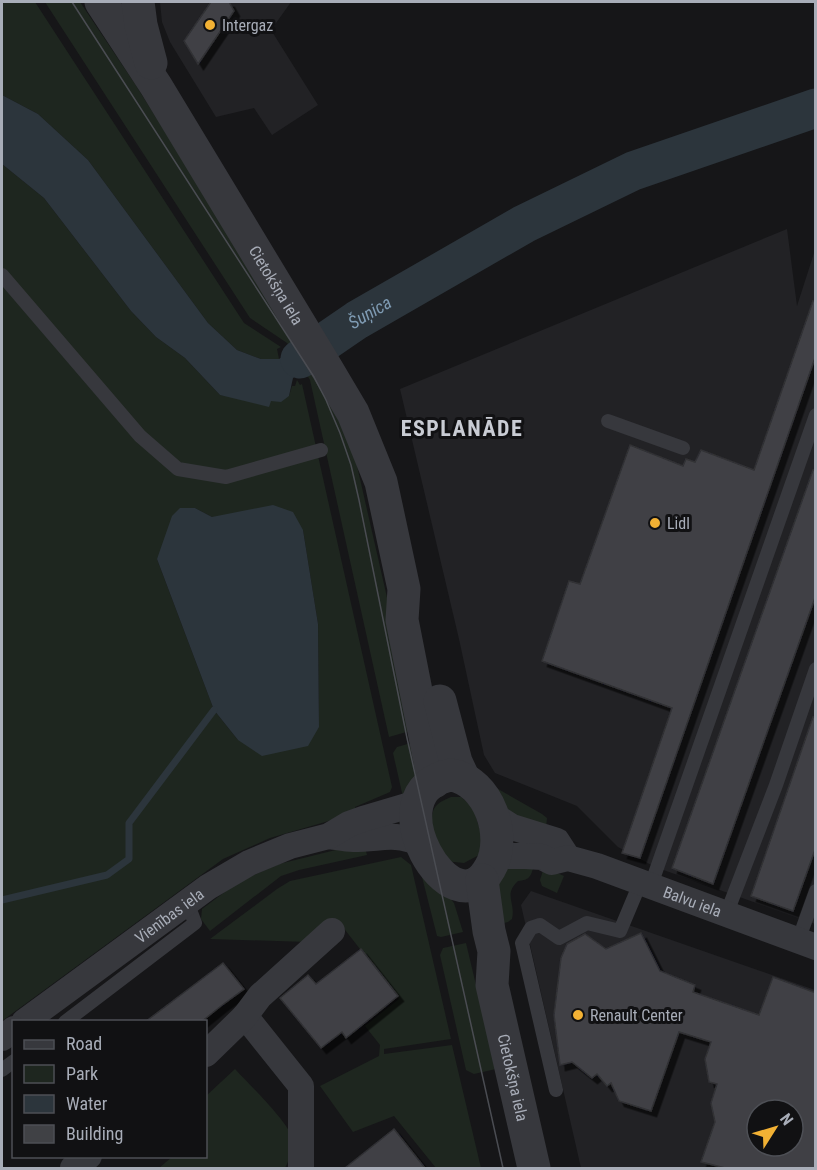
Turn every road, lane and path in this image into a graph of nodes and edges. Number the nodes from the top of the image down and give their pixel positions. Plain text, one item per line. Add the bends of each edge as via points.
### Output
1 (101, 2) edge
2 (138, 2) edge
3 (156, 86) junction
4 (2, 275) edge
5 (816, 415) edge
6 (608, 421) dead end
7 (683, 448) dead end
8 (321, 450) dead end
9 (816, 669) edge
10 (438, 787) junction
11 (493, 815) junction
12 (329, 836) junction
13 (421, 843) junction
14 (568, 858) junction
15 (477, 875) junction
16 (646, 883) junction
17 (816, 891) edge
18 (726, 915) junction
19 (332, 931) dead end
20 (807, 944) edge
21 (84, 992) junction
22 (245, 1016) junction
23 (28, 1020) edge
24 (66, 1020) edge
25 (207, 1053) edge
26 (556, 1090) dead end
27 (86, 1158) edge
28 (74, 1168) edge
29 (301, 1168) edge
30 (534, 1168) edge

1 - 3 street, Cietokšņa iela
2 - 3 street
3 - 10 street, Cietokšņa iela via 353,413 381,482 404,590 421,616 456,762
4 - 8 lane via 140,436 178,469 226,477
5 - 16 lane
6 - 7 lane
9 - 18 lane
10 - 11 street via 480,794
10 - 12 street, Vienības iela
10 - 13 street via 416,818
11 - 14 street, Balvu iela via 512,827 557,841
11 - 15 street via 497,838
12 - 13 street, Vienības iela via 395,836
12 - 21 street, Vienības iela via 249,863 187,902
13 - 15 street via 446,880
14 - 15 street, Balvu iela via 552,862 542,857 506,856
14 - 16 street, Balvu iela
15 - 30 street, Cietokšņa iela via 494,951 492,985
16 - 18 street, Balvu iela
16 - 26 lane via 620,931 587,923 559,938 540,926 531,928 522,943
17 - 20 lane
18 - 20 street, Balvu iela
19 - 22 street via 260,996
21 - 23 street, Vienības iela
21 - 24 lane
22 - 25 street
22 - 29 street via 301,1086
27 - 28 street

